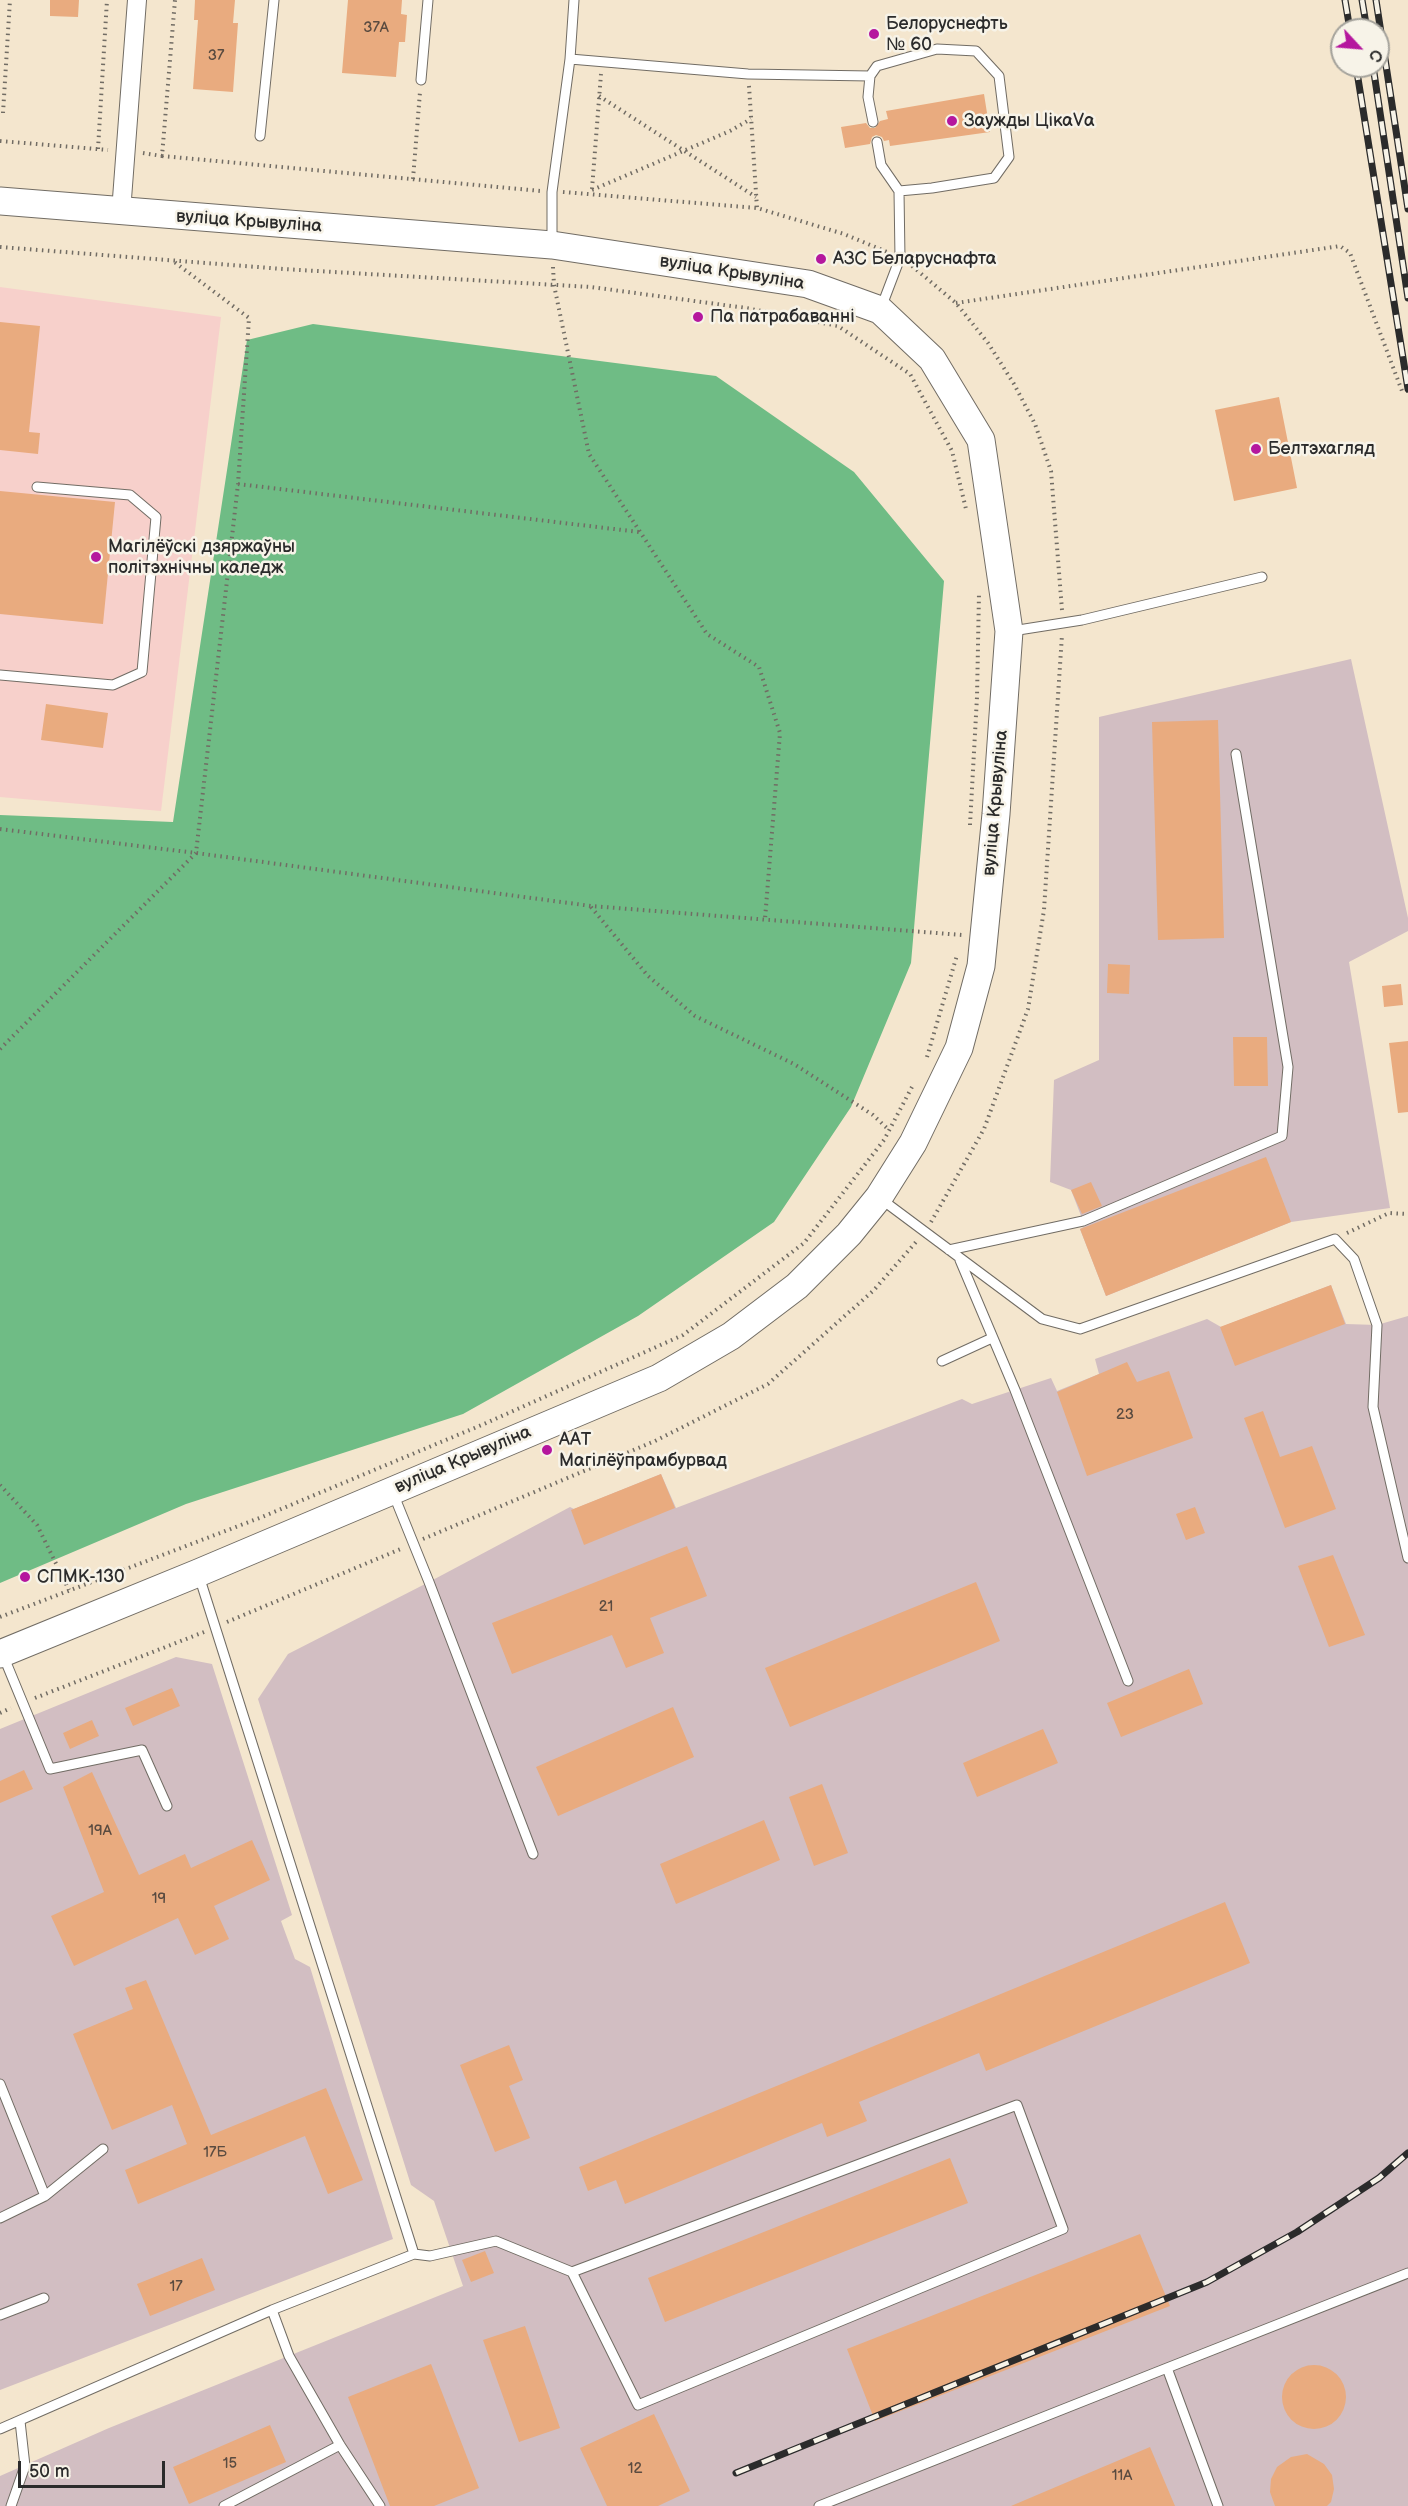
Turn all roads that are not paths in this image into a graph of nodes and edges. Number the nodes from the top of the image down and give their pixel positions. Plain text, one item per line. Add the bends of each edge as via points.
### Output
1 (137, 0) edge
2 (274, 0) edge
3 (428, 0) edge
4 (574, 0) edge
5 (570, 59) junction
6 (870, 76) junction
7 (421, 80) road end
8 (873, 122) dead end
9 (260, 136) dead end
10 (878, 142) dead end
11 (899, 190) junction
12 (0, 201) edge
13 (121, 212) junction
14 (552, 245) junction
15 (880, 310) junction
16 (37, 487) dead end
17 (1262, 577) dead end
18 (1009, 631) junction
19 (0, 675) edge
20 (1236, 754) dead end
21 (879, 1197) junction
22 (949, 1250) junction
23 (959, 1258) junction
24 (992, 1338) junction
25 (942, 1361) dead end
26 (392, 1490) junction
27 (1408, 1558) edge
28 (198, 1573) junction
29 (1, 1654) edge
30 (1128, 1681) dead end
31 (166, 1806) dead end
32 (533, 1854) dead end
33 (0, 2084) edge
34 (103, 2149) dead end
35 (45, 2196) junction
36 (0, 2218) edge
37 (414, 2254) junction
38 (572, 2272) junction
39 (1408, 2273) edge
40 (44, 2298) dead end
41 (272, 2310) junction
42 (0, 2315) edge
43 (1167, 2368) junction
44 (20, 2421) junction
45 (0, 2429) edge
46 (340, 2445) junction
47 (11, 2506) edge
48 (224, 2506) edge
49 (380, 2506) edge
50 (819, 2506) edge
51 (1218, 2506) edge

1 - 13 street
2 - 9 lane
3 - 7 lane
4 - 5 lane
5 - 6 lane via 748,74
5 - 14 lane via 552,192
6 - 8 lane via 868,98
6 - 11 lane via 878,66 937,49 976,51 999,76 1010,157 994,178
10 - 11 lane via 881,165
11 - 15 lane via 900,258
12 - 13 main road, вуліца Крывуліна
13 - 14 main road, вуліца Крывуліна
14 - 15 main road, вуліца Крывуліна via 808,284
15 - 18 main road, вуліца Крывуліна via 932,359 981,440
16 - 19 lane via 130,495 156,517 142,672 112,685
17 - 18 lane via 1082,620
18 - 21 main road, вуліца Крывуліна via 981,966 959,1048 913,1143
20 - 22 lane via 1288,1067 1282,1136 1083,1221
21 - 22 lane
21 - 26 main road, вуліца Крывуліна via 849,1234 797,1286 731,1336 659,1378
22 - 23 lane
23 - 24 lane
23 - 27 lane via 1042,1320 1080,1329 1335,1239 1354,1259 1377,1325 1373,1407
24 - 25 lane
24 - 30 lane
26 - 28 main road, вуліца Крывуліна
26 - 32 lane
28 - 29 main road, вуліца Крывуліна
28 - 37 lane
29 - 31 lane via 50,1769 142,1750
33 - 35 lane
34 - 35 lane
35 - 36 lane
37 - 38 lane via 430,2256 496,2241
37 - 41 lane
38 - 38 lane via 638,2405 1063,2229 1017,2105
39 - 43 lane
40 - 42 lane
41 - 44 lane
41 - 46 lane via 289,2356
43 - 50 lane
43 - 51 lane
44 - 45 lane
44 - 47 lane via 25,2466
46 - 48 lane
46 - 49 lane

